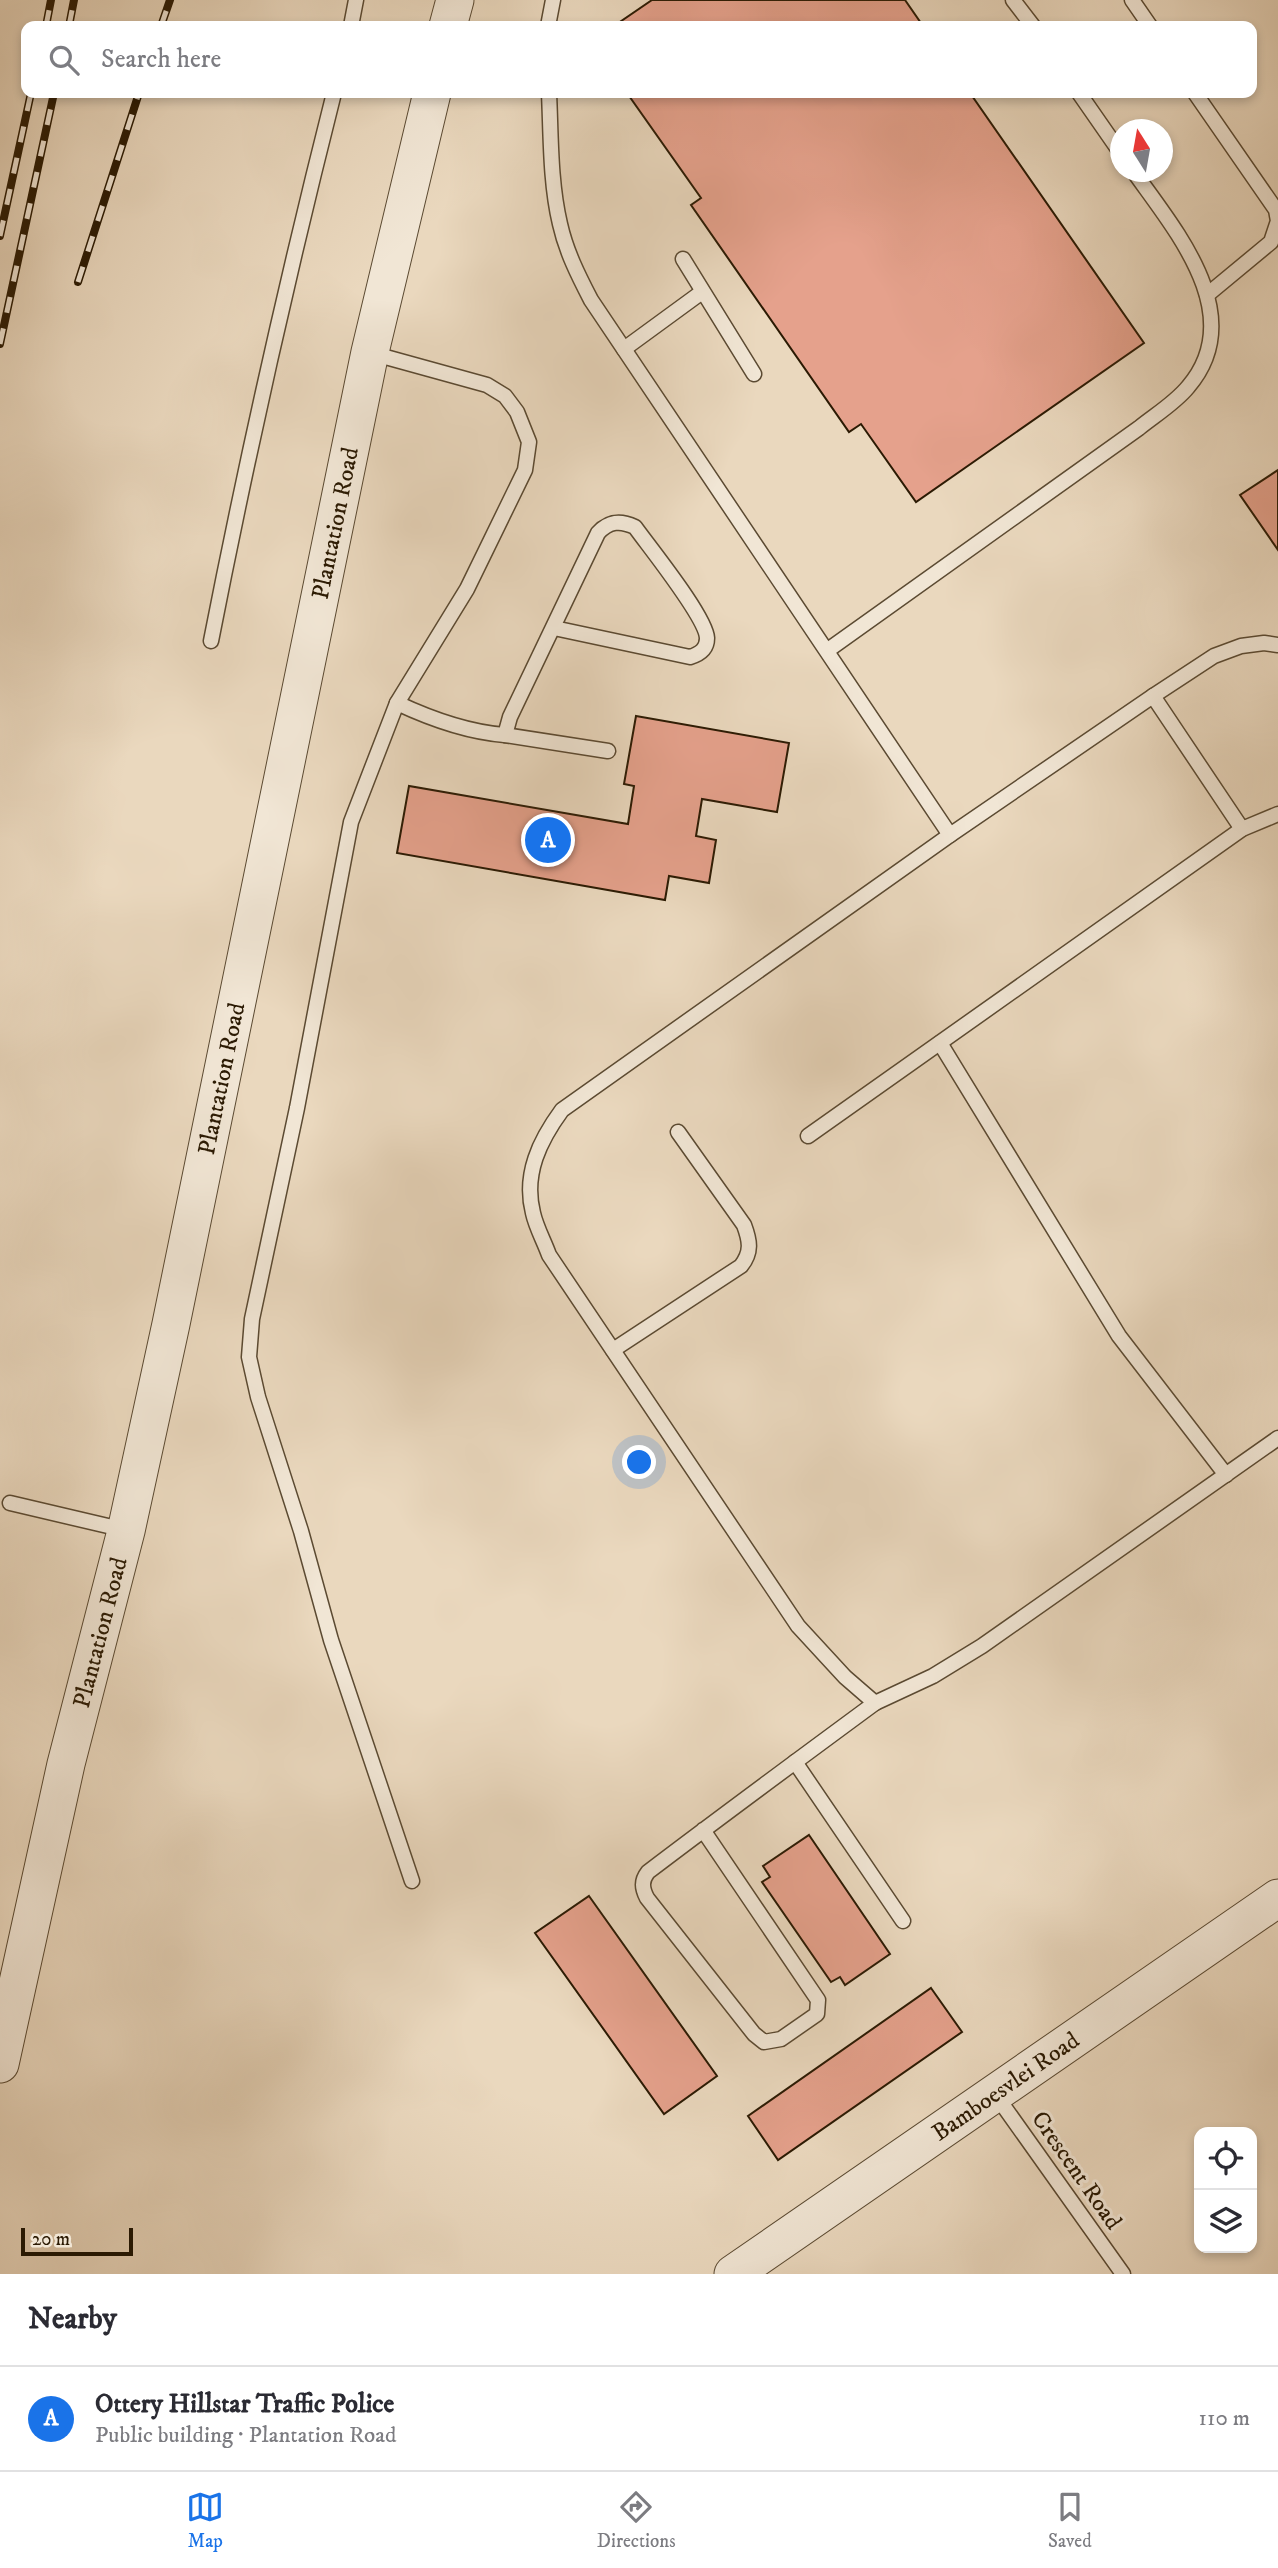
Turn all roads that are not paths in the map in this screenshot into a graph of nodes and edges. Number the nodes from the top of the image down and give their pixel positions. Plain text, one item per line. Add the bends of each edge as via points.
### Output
1 (356, 0) edge
2 (455, 0) edge
3 (553, 0) edge
4 (1013, 0) edge
5 (1132, 0) edge
6 (352, 21) edge
7 (449, 21) edge
8 (549, 21) edge
9 (1029, 21) edge
10 (1147, 21) edge
11 (333, 98) edge
12 (431, 98) edge
13 (549, 98) edge
14 (1083, 98) edge
15 (1198, 98) edge
16 (1110, 137) edge
17 (1141, 182) edge
18 (683, 259) dead end
19 (702, 292) junction
20 (1207, 295) junction
21 (624, 348) junction
22 (370, 352) junction
23 (754, 374) dead end
24 (554, 628) junction
25 (211, 641) dead end
26 (1278, 645) edge
27 (828, 650) junction
28 (1153, 696) junction
29 (397, 702) junction
30 (505, 736) junction
31 (608, 751) dead end
32 (1278, 814) edge
33 (1242, 829) junction
34 (950, 835) junction
35 (940, 1043) junction
36 (678, 1132) dead end
37 (808, 1136) dead end
38 (613, 1350) junction
39 (1278, 1438) edge
40 (1226, 1475) junction
41 (10, 1503) dead end
42 (126, 1531) junction
43 (875, 1703) junction
44 (795, 1762) junction
45 (703, 1830) junction
46 (412, 1881) dead end
47 (1278, 1898) edge
48 (903, 1922) dead end
49 (0, 2064) edge
50 (995, 2092) junction
51 (733, 2274) edge
52 (1123, 2274) edge

1 - 6 lane
2 - 7 street
3 - 8 lane
4 - 9 lane
5 - 10 lane
11 - 25 lane via 245,469
12 - 22 street, Plantation Road
13 - 21 lane via 559,223 572,264
14 - 16 lane
15 - 20 lane via 1276,210 1278,221 1271,242
17 - 20 lane via 1180,236
18 - 19 lane
19 - 21 lane
19 - 23 lane
20 - 27 lane via 1210,339 1200,369 1187,388 1139,428
21 - 27 lane
22 - 29 lane via 487,385 505,396 517,412 529,442 525,470 467,589
22 - 42 street, Plantation Road
24 - 24 lane via 598,533 610,523 623,522 635,527 702,621 707,641 702,652 690,657
24 - 30 lane
26 - 28 lane via 1241,646 1214,656
27 - 34 lane
28 - 33 lane
28 - 34 lane
29 - 30 lane via 430,719
29 - 46 lane via 351,822 252,1319 249,1357 331,1640
30 - 31 lane
32 - 33 lane
33 - 35 lane
34 - 38 lane via 562,1110 547,1130 535,1154 532,1213 550,1255
35 - 37 lane
35 - 40 lane via 1119,1336
36 - 38 lane via 744,1225 747,1258
38 - 43 lane via 798,1626
39 - 40 lane
40 - 43 lane via 982,1646
41 - 42 lane
42 - 49 street, Plantation Road via 66,1764
43 - 44 lane
44 - 45 lane
44 - 48 lane
45 - 45 lane via 818,2000 817,2014 781,2039 760,2040 647,1898 642,1885 648,1872
47 - 50 street, Bamboesvlei Road
50 - 51 street, Bamboesvlei Road
50 - 52 lane, Crescent Road

